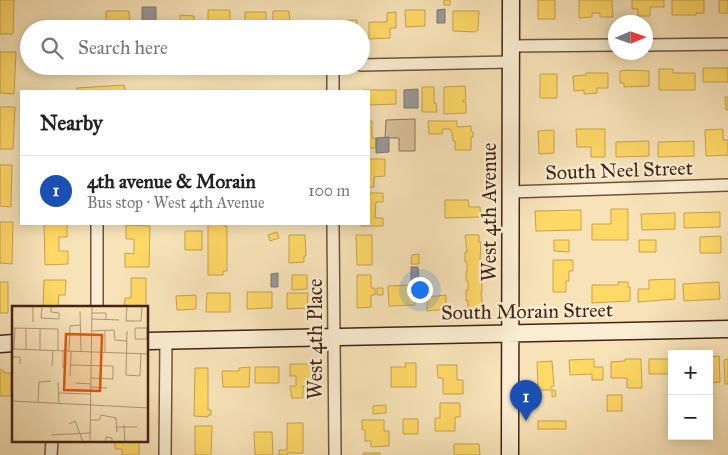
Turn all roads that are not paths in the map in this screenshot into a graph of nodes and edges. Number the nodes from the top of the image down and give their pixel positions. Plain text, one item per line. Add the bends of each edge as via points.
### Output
1 (510, 0) edge
2 (728, 44) edge
3 (653, 45) edge
4 (608, 46) edge
5 (511, 54) junction
6 (370, 64) edge
7 (333, 75) edge
8 (333, 90) edge
9 (728, 185) edge
10 (510, 192) junction
11 (97, 225) edge
12 (333, 225) edge
13 (97, 306) edge
14 (728, 329) edge
15 (510, 333) junction
16 (334, 336) junction
17 (166, 340) junction
18 (149, 341) edge
19 (52, 442) edge
20 (52, 455) edge
21 (165, 455) edge
22 (335, 455) edge
23 (510, 455) edge

1 - 5 street, West 4th Avenue
2 - 3 street
4 - 5 street
5 - 6 street
5 - 10 street, West 4th Avenue
7 - 8 street
9 - 10 street, South Neel Street
10 - 15 street, West 4th Avenue
11 - 13 street
12 - 16 street, West 4th Place
14 - 15 street, South Morain Street
15 - 16 street, South Morain Street
15 - 23 street, West 4th Avenue
16 - 17 street, South Morain Street
16 - 22 street, West 4th Place
17 - 18 street, South Morain Street
17 - 21 street
19 - 20 street

